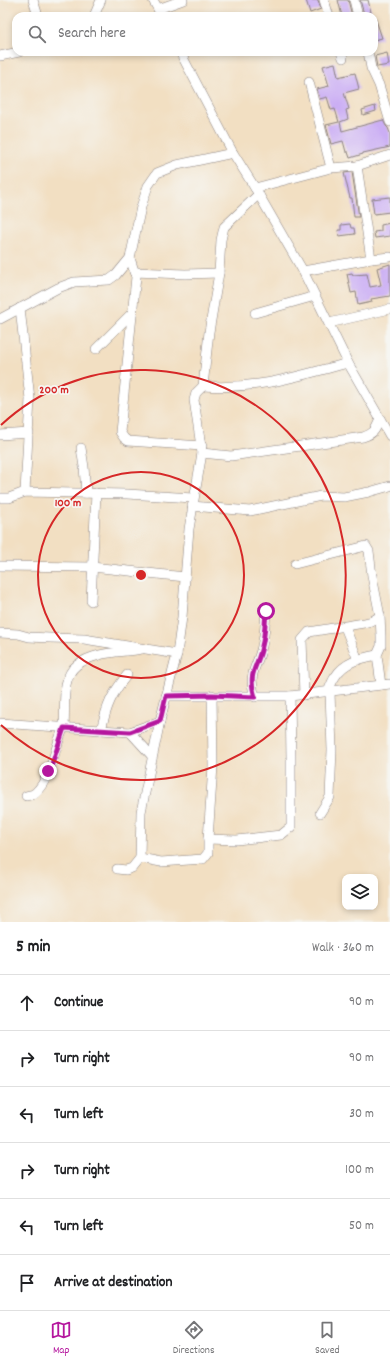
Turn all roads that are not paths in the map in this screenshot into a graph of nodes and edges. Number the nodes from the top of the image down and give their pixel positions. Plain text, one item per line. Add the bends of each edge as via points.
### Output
1 (33, 0) edge
2 (101, 0) edge
3 (183, 0) edge
4 (324, 0) edge
5 (354, 0) edge
6 (158, 8) edge
7 (37, 12) edge
8 (96, 12) edge
9 (328, 12) edge
10 (357, 12) edge
11 (12, 53) edge
12 (0, 56) edge
13 (182, 56) edge
14 (369, 56) edge
15 (309, 82) dead end
16 (390, 122) edge
17 (232, 153) junction
18 (390, 155) edge
19 (357, 166) junction
20 (331, 168) junction
21 (257, 191) junction
22 (390, 257) edge
23 (130, 258) junction
24 (371, 259) junction
25 (303, 271) junction
26 (134, 272) junction
27 (219, 273) junction
28 (315, 296) junction
29 (20, 308) junction
30 (390, 309) edge
31 (132, 313) junction
32 (255, 313) dead end
33 (0, 319) edge
34 (329, 323) junction
35 (96, 349) dead end
36 (348, 363) junction
37 (203, 386) junction
38 (380, 419) junction
39 (29, 433) junction
40 (0, 435) edge
41 (390, 436) edge
42 (81, 448) dead end
43 (202, 450) junction
44 (390, 486) edge
45 (25, 492) junction
46 (86, 493) junction
47 (96, 493) junction
48 (0, 498) edge
49 (192, 502) junction
50 (295, 564) dead end
51 (0, 566) edge
52 (92, 566) junction
53 (185, 577) junction
54 (91, 601) dead end
55 (266, 611) dead end
56 (380, 616) junction
57 (345, 627) junction
58 (0, 633) edge
59 (142, 649) junction
60 (177, 654) junction
61 (377, 655) junction
62 (358, 660) junction
63 (127, 675) dead end
64 (386, 684) edge
65 (329, 692) junction
66 (212, 695) junction
67 (304, 695) junction
68 (166, 696) junction
69 (290, 696) junction
70 (255, 697) junction
71 (160, 721) junction
72 (0, 723) edge
73 (64, 728) junction
74 (101, 730) junction
75 (130, 732) junction
76 (152, 756) junction
77 (26, 796) dead end
78 (320, 813) dead end
79 (208, 839) junction
80 (140, 858) junction
81 (117, 869) dead end

1 - 7 street
2 - 8 street
3 - 6 street
4 - 9 street
5 - 10 street
11 - 12 street
13 - 17 street
14 - 16 street
15 - 20 street
17 - 21 street
17 - 23 street via 177,165 157,173 148,186 141,207
18 - 19 street
19 - 20 street
19 - 24 street
20 - 21 street
21 - 25 street
21 - 27 street via 224,227
22 - 24 street
23 - 26 street
23 - 29 street via 109,280 74,282
24 - 25 street
25 - 28 street
26 - 27 street
26 - 31 street via 136,277
27 - 37 street
28 - 32 street
28 - 34 street
29 - 33 street
29 - 39 street via 30,399
30 - 34 street
31 - 35 street
31 - 43 street via 120,432 128,441
34 - 36 street
36 - 37 street via 258,385 226,388
36 - 38 street
37 - 43 street via 196,393 194,400
38 - 41 street
38 - 43 street via 372,434 363,437 231,456
39 - 40 street
39 - 45 street
42 - 46 street
43 - 49 street
44 - 49 street via 363,494 344,497 321,496 250,511
45 - 46 street
45 - 48 street via 9,498
46 - 47 street
47 - 49 street
47 - 52 street
49 - 53 street
50 - 56 street via 366,546 370,551
51 - 52 street
52 - 53 street
52 - 54 street
53 - 60 street
55 - 70 street via 262,645 252,675
56 - 57 street via 368,622
56 - 61 street via 381,646
57 - 62 street
57 - 67 street via 309,632 302,640
58 - 59 street via 84,639
59 - 60 street
59 - 73 street via 93,657 72,669 66,683
60 - 68 street
61 - 62 street
61 - 64 street
62 - 65 street via 347,665 335,677
63 - 74 street via 114,691
64 - 65 street
65 - 67 street
65 - 78 street via 332,742 330,798
66 - 68 street
66 - 70 street
66 - 79 street via 213,766
67 - 69 street
68 - 71 street
69 - 70 street
69 - 79 street via 291,827 281,835 237,840
71 - 75 street
71 - 76 street
72 - 73 street
73 - 74 street
73 - 77 street via 52,764 41,786 34,794
74 - 75 street
75 - 76 street
76 - 80 street via 141,812
79 - 80 street via 208,853 204,860 161,862
80 - 81 street via 132,868

